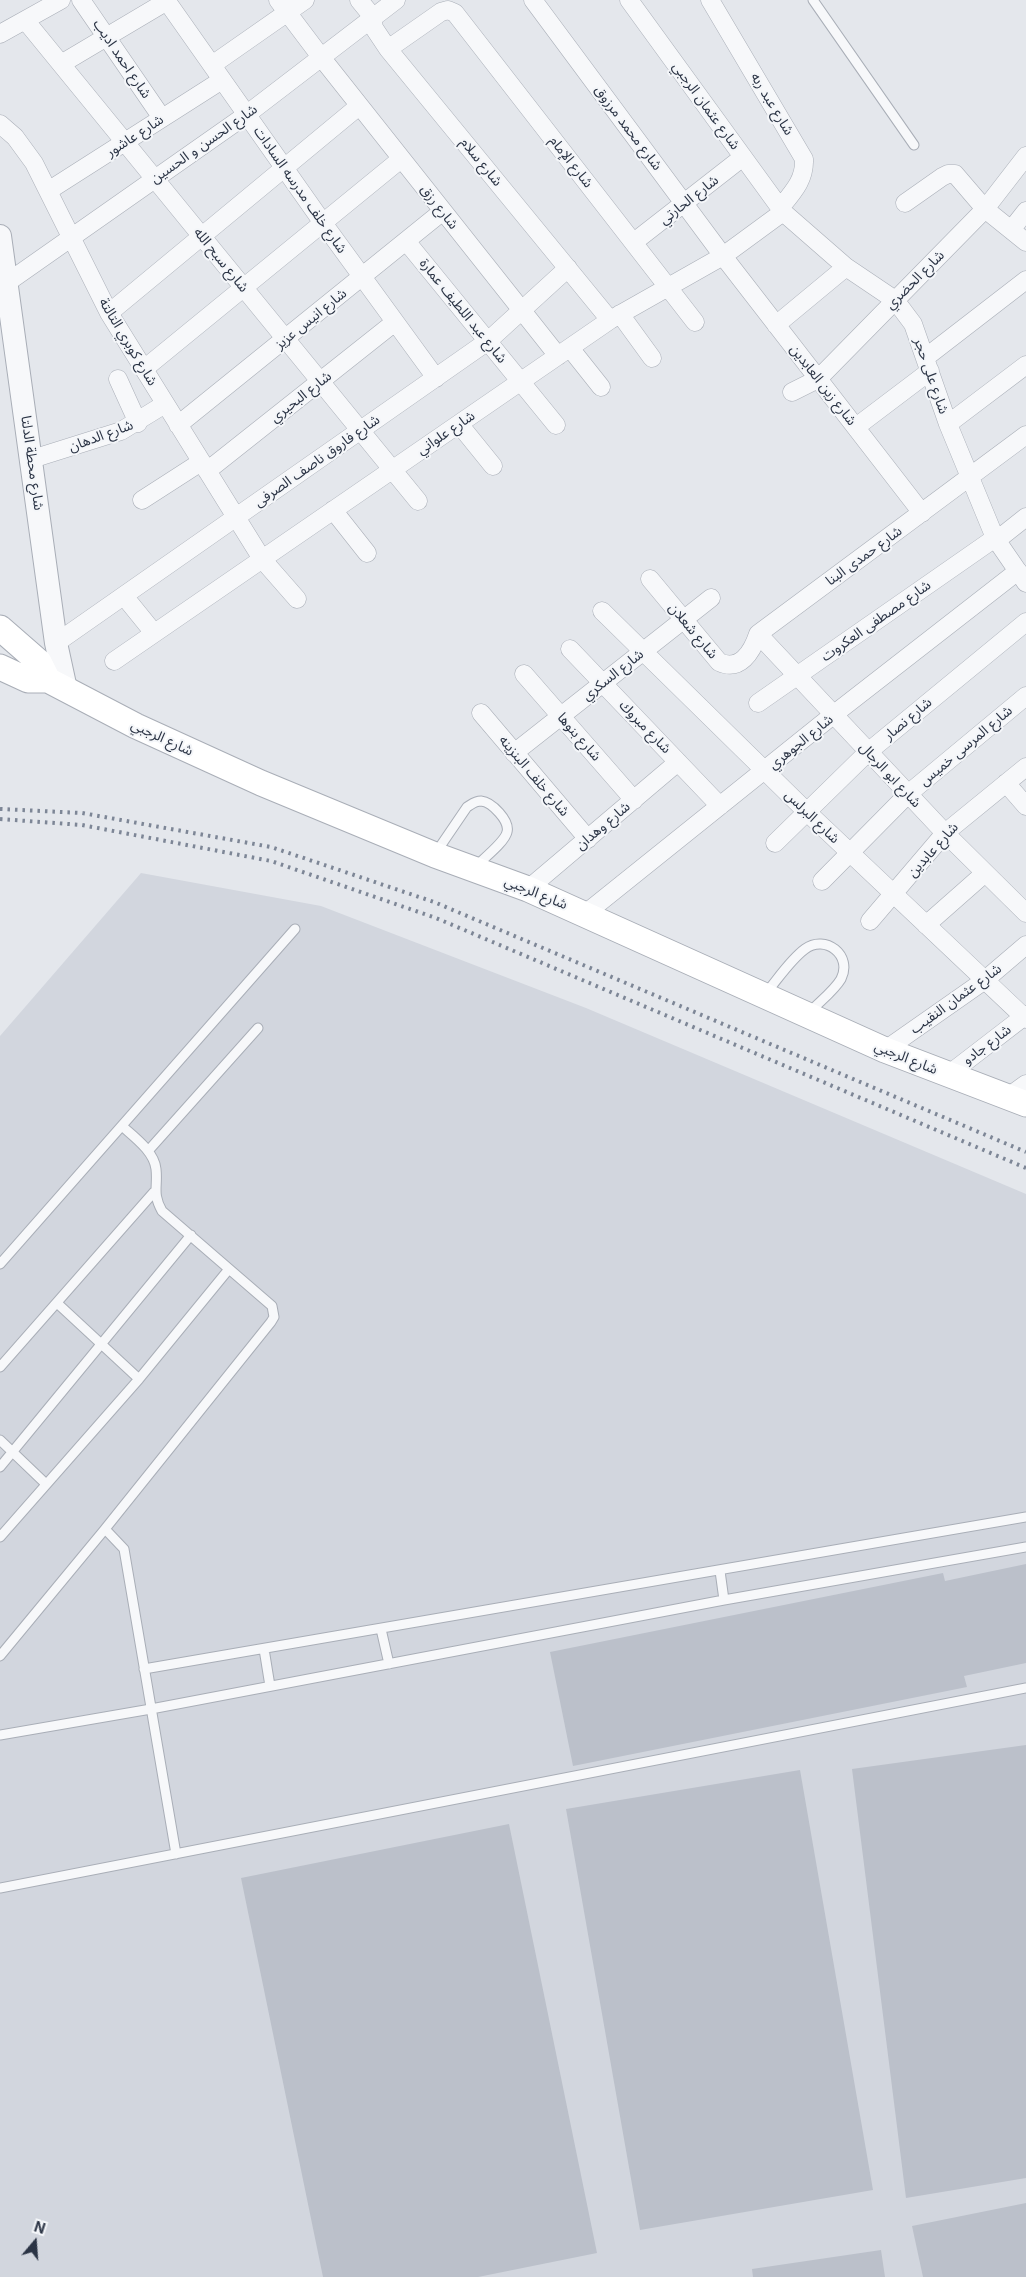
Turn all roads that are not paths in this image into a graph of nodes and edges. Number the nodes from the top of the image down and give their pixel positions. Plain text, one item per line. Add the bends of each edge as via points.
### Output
1 (61, 0) edge
2 (81, 0) edge
3 (166, 0) edge
4 (305, 0) edge
5 (359, 0) edge
6 (396, 0) edge
7 (534, 0) edge
8 (629, 0) edge
9 (710, 0) edge
10 (813, 0) edge
11 (283, 6) edge
12 (373, 18) junction
13 (25, 20) junction
14 (0, 34) edge
15 (106, 37) junction
16 (388, 49) junction
17 (321, 57) junction
18 (61, 64) junction
19 (212, 65) junction
20 (222, 80) junction
21 (359, 106) junction
22 (246, 115) junction
23 (162, 118) junction
24 (0, 124) edge
25 (125, 142) junction
26 (914, 145) dead end
27 (1026, 156) edge
28 (744, 158) junction
29 (401, 159) junction
30 (284, 168) junction
31 (154, 179) junction
32 (48, 191) junction
33 (684, 203) junction
34 (905, 203) dead end
35 (985, 209) junction
36 (782, 210) junction
37 (443, 211) junction
38 (1026, 211) edge
39 (323, 224) junction
40 (1011, 230) junction
41 (0, 236) edge
42 (202, 237) junction
43 (71, 238) junction
44 (406, 241) junction
45 (634, 242) junction
46 (1026, 242) edge
47 (723, 256) junction
48 (846, 267) junction
49 (568, 268) junction
50 (362, 277) junction
51 (1026, 280) edge
52 (8, 282) junction
53 (668, 287) junction
54 (244, 288) junction
55 (895, 300) junction
56 (522, 310) junction
57 (109, 313) junction
58 (615, 317) junction
59 (395, 322) junction
60 (695, 322) dead end
61 (776, 325) junction
62 (286, 340) junction
63 (488, 342) junction
64 (564, 352) junction
65 (652, 358) dead end
66 (927, 365) junction
67 (1026, 365) edge
68 (144, 369) junction
69 (436, 378) junction
70 (118, 379) dead end
71 (818, 379) junction
72 (521, 381) junction
73 (320, 382) junction
74 (601, 387) dead end
75 (792, 392) dead end
76 (165, 404) junction
77 (138, 423) junction
78 (459, 424) junction
79 (948, 424) junction
80 (178, 425) junction
81 (556, 425) dead end
82 (856, 428) junction
83 (361, 431) junction
84 (1026, 435) edge
85 (32, 459) junction
86 (204, 466) junction
87 (493, 466) dead end
88 (392, 469) junction
89 (970, 478) junction
90 (142, 500) dead end
91 (418, 500) dead end
92 (333, 510) junction
93 (922, 513) junction
94 (1026, 517) edge
95 (236, 518) junction
96 (996, 539) junction
97 (367, 553) dead end
98 (262, 559) junction
99 (1022, 577) edge
100 (650, 579) dead end
101 (124, 596) junction
102 (711, 598) dead end
103 (297, 599) dead end
104 (602, 612) dead end
105 (684, 620) junction
106 (1026, 622) edge
107 (0, 628) edge
108 (154, 633) junction
109 (758, 634) junction
110 (56, 643) junction
111 (570, 649) dead end
112 (642, 652) junction
113 (114, 661) dead end
114 (0, 667) edge
115 (524, 674) dead end
116 (796, 676) junction
117 (603, 683) junction
118 (57, 684) junction
119 (1026, 696) edge
120 (758, 703) dead end
121 (480, 713) dead end
122 (561, 716) junction
123 (833, 716) junction
124 (868, 752) junction
125 (514, 753) junction
126 (678, 762) junction
127 (1026, 767) edge
128 (765, 770) junction
129 (1006, 783) junction
130 (908, 794) junction
131 (634, 800) junction
132 (720, 806) junction
133 (1026, 806) edge
134 (807, 812) junction
135 (945, 833) junction
136 (588, 839) junction
137 (775, 843) dead end
138 (850, 853) junction
139 (435, 855) junction
140 (473, 869) junction
141 (985, 873) junction
142 (822, 881) dead end
143 (528, 889) junction
144 (894, 894) junction
145 (1024, 908) edge
146 (585, 914) junction
147 (870, 921) dead end
148 (926, 925) junction
149 (295, 928) dead end
150 (1026, 946) edge
151 (985, 980) junction
152 (763, 996) junction
153 (807, 1015) junction
154 (1025, 1017) edge
155 (258, 1028) dead end
156 (885, 1050) junction
157 (948, 1075) junction
158 (1020, 1095) edge
159 (122, 1126) junction
160 (148, 1151) junction
161 (154, 1192) junction
162 (191, 1235) junction
163 (0, 1264) edge
164 (229, 1269) junction
165 (56, 1303) junction
166 (101, 1344) junction
167 (0, 1367) edge
168 (139, 1379) junction
169 (0, 1440) edge
170 (12, 1452) junction
171 (0, 1466) edge
172 (46, 1484) junction
173 (1026, 1517) edge
174 (106, 1529) junction
175 (0, 1537) edge
176 (1026, 1547) edge
177 (720, 1571) junction
178 (724, 1600) junction
179 (380, 1629) junction
180 (264, 1649) junction
181 (0, 1656) edge
182 (389, 1664) junction
183 (144, 1669) junction
184 (270, 1686) junction
185 (1026, 1688) edge
186 (151, 1709) junction
187 (0, 1735) edge
188 (176, 1854) junction
189 (0, 1888) edge

1 - 13 street
2 - 15 street, شارع احمد اديب
3 - 15 street
3 - 19 street, شارع خلف مدرسه السادات
4 - 11 street
5 - 12 street, شارع سلام
6 - 12 street, شارع الحسن و الحسين
7 - 33 street, شارع محمد مرزوق
8 - 28 street, شارع عثمان الرجبي
9 - 36 street, شارع عبد ربه via 804,158 801,182
10 - 26 lane
11 - 17 street, شارع رزق
11 - 19 street
12 - 16 street, شارع سلام via 374,28
12 - 17 street, شارع الحسن و الحسين
13 - 14 street
13 - 18 street, شارع سبح الله
15 - 18 street
15 - 23 street, شارع احمد اديب
16 - 45 street, شارع الإمام via 441,12 455,13
16 - 49 street, شارع سلام
17 - 21 street, شارع رزق
17 - 22 street, شارع الحسن و الحسين
18 - 25 street, شارع سبح الله
19 - 20 street, شارع خلف مدرسه السادات
20 - 22 street, شارع خلف مدرسه السادات
20 - 23 street, شارع عاشور
21 - 29 street, شارع رزق
21 - 30 street
22 - 30 street, شارع خلف مدرسه السادات
22 - 31 street, شارع الحسن و الحسين
23 - 25 street, شارع عاشور
24 - 32 street, شارع كوبري التالتة via 24,150
25 - 31 street, شارع سبح الله
25 - 32 street, شارع عاشور
27 - 35 street, شارع الحضري
28 - 33 street, شارع الحارتي
28 - 36 street, شارع عثمان الرجبي
29 - 37 street, شارع رزق
29 - 39 street
30 - 39 street, شارع خلف مدرسه السادات
30 - 42 street
31 - 42 street, شارع سبح الله
31 - 43 street, شارع الحسن و الحسين
32 - 43 street, شارع كوبري التالتة
33 - 45 street, شارع الحارتي
33 - 47 street, شارع محمد مرزوق
34 - 35 street via 948,174 955,174
35 - 40 street
35 - 55 street, شارع الحضري
36 - 47 street, شارع علواني
36 - 48 street, شارع على حجر
37 - 44 street, شارع انيس عزيز
37 - 56 street, شارع رزق
38 - 40 street
39 - 50 street, شارع خلف مدرسه السادات
39 - 54 street
40 - 46 street
41 - 52 street, شارع محطة الدلتا
42 - 54 street, شارع سبح الله
42 - 57 street
43 - 52 street, شارع الحسن و الحسين
43 - 57 street, شارع كوبري التالتة
44 - 50 street, شارع انيس عزيز
44 - 63 street, شارع عبد اللطيف عمارة
45 - 53 street, شارع الإمام
47 - 53 street, شارع علواني
47 - 61 street, شارع زين العابدين
48 - 55 street, شارع على حجر
48 - 61 street
49 - 56 street, شارع فاروق ناصف الصرفى
49 - 58 street, شارع سلام
50 - 59 street, شارع خلف مدرسه السادات
50 - 62 street, شارع انيس عزيز
51 - 66 street
52 - 85 street, شارع محطة الدلتا
53 - 58 street, شارع علواني
53 - 60 street, شارع الإمام
54 - 62 street, شارع سبح الله
54 - 68 street
55 - 66 street, شارع على حجر via 913,324
55 - 71 street, شارع الحضري
56 - 63 street, شارع فاروق ناصف الصرفى
56 - 64 street, شارع رزق
57 - 68 street, شارع كوبري التالتة
58 - 64 street, شارع علواني
58 - 65 street, شارع سلام
59 - 69 street, شارع خلف مدرسه السادات
59 - 73 street, شارع البحيري
61 - 71 street, شارع زين العابدين
62 - 73 street, شارع سبح الله
62 - 80 street, شارع انيس عزيز
63 - 69 street, شارع فاروق ناصف الصرفى
63 - 72 street, شارع عبد اللطيف عمارة
64 - 72 street, شارع علواني
64 - 74 street, شارع رزق
66 - 79 street, شارع على حجر
66 - 82 street
67 - 79 street
68 - 76 street, شارع كوبري التالتة
69 - 83 street, شارع فاروق ناصف الصرفى
70 - 77 street
71 - 75 street, شارع الحضري
71 - 82 street, شارع زين العابدين
72 - 78 street, شارع علواني
72 - 81 street, شارع عبد اللطيف عمارة
73 - 83 street, شارع سبح الله
73 - 86 street, شارع البحيري
76 - 77 street, شارع الدهان
76 - 80 street, شارع كوبري التالتة
77 - 85 street, شارع الدهان via 104,438
78 - 87 street
78 - 88 street, شارع علواني
79 - 89 street, شارع على حجر
80 - 86 street, شارع كوبري التالتة
82 - 93 street, شارع زين العابدين
83 - 88 street, شارع سبح الله
83 - 95 street, شارع فاروق ناصف الصرفى
84 - 89 street, شارع حمدى البنا
85 - 110 street, شارع محطة الدلتا
86 - 90 street, شارع البحيري
86 - 95 street, شارع كوبري التالتة
88 - 91 street, شارع سبح الله
88 - 92 street, شارع علواني
89 - 93 street, شارع حمدى البنا
89 - 96 street, شارع على حجر
92 - 97 street
92 - 98 street, شارع علواني
93 - 109 street, شارع حمدى البنا
94 - 96 street, شارع مصطفى العكروت
95 - 98 street, شارع كوبري التالتة
95 - 101 street, شارع فاروق ناصف الصرفى
96 - 99 street, شارع على حجر
96 - 116 street, شارع مصطفى العكروت
98 - 103 street, شارع كوبري التالتة
98 - 108 street, شارع علواني
99 - 123 street, شارع الجوهري
100 - 105 street, شارع شعلان
101 - 108 street
101 - 110 street, شارع فاروق ناصف الصرفى
102 - 105 street, شارع السكري
104 - 112 street, شارع البرلس
105 - 109 street, شارع شعلان via 719,662 727,666 735,666 750,654
105 - 112 street, شارع السكري
106 - 124 street, شارع نصار
107 - 118 main road via 39,662
108 - 113 street, شارع علواني
109 - 116 street, شارع ابو الرجال
110 - 118 street, شارع محطة الدلتا
111 - 117 street, شارع مبروك
112 - 117 street, شارع السكري
112 - 128 street, شارع البرلس
114 - 118 main road via 28,680
115 - 122 street, شارع بنوها
116 - 120 street, شارع مصطفى العكروت
116 - 123 street, شارع ابو الرجال
117 - 122 street, شارع السكري
117 - 126 street, شارع مبروك
118 - 139 main road, شارع الرجبي via 136,726 234,771
119 - 130 street, شارع المرسى خميس
121 - 125 street, شارع خلف البنزينه
122 - 125 street, شارع السكري
122 - 131 street, شارع بنوها
123 - 124 street, شارع ابو الرجال
123 - 128 street, شارع الجوهري
124 - 130 street, شارع ابو الرجال
124 - 134 street, شارع نصار
125 - 136 street, شارع خلف البنزينه
126 - 131 street, شارع وهدان
126 - 132 street, شارع مبروك
127 - 129 street, شارع عابدين
128 - 132 street, شارع الجوهري
128 - 134 street, شارع البرلس
129 - 133 street
129 - 135 street, شارع عابدين
130 - 135 street, شارع ابو الرجال
130 - 138 street, شارع المرسى خميس
131 - 136 street, شارع وهدان
132 - 146 street, شارع الجوهري
134 - 137 street, شارع نصار
134 - 138 street, شارع البرلس
135 - 141 street, شارع ابو الرجال
135 - 144 street, شارع عابدين
136 - 143 street, شارع وهدان
138 - 142 street, شارع المرسى خميس
138 - 144 street, شارع البرلس
139 - 140 main road, شارع الرجبي
139 - 140 lane via 467,807 482,801 490,804 507,823 508,830 506,837
140 - 143 main road, شارع الرجبي
141 - 145 street, شارع ابو الرجال
141 - 148 street
143 - 146 main road, شارع الرجبي
144 - 147 street, شارع عابدين
144 - 148 street, شارع البرلس
146 - 152 main road, شارع الرجبي
148 - 151 street, شارع البرلس
149 - 159 lane
150 - 151 street, شارع عثمان النقيب
151 - 154 street, شارع البرلس
151 - 156 street, شارع عثمان النقيب
152 - 153 main road, شارع الرجبي
152 - 153 lane via 804,949 816,943 830,945 840,953 844,966 840,979
153 - 156 main road, شارع الرجبي
154 - 157 street, شارع جادو
155 - 160 lane
156 - 157 main road, شارع الرجبي
157 - 158 main road, شارع الرجبي
159 - 160 lane
159 - 163 lane
160 - 161 lane via 156,1169
161 - 162 lane via 162,1210
161 - 165 lane
162 - 164 lane
162 - 166 lane
164 - 168 lane
164 - 174 lane via 272,1306 274,1317
165 - 166 lane
165 - 167 lane
166 - 168 lane
166 - 170 lane
168 - 172 lane
169 - 170 lane
170 - 171 lane
170 - 172 lane
172 - 175 lane
173 - 177 lane
174 - 181 lane
174 - 183 lane via 124,1549
176 - 178 lane
177 - 178 lane
177 - 179 lane
178 - 182 lane
179 - 180 lane
179 - 182 lane
180 - 183 lane
180 - 184 lane
182 - 184 lane
183 - 186 lane
184 - 186 lane
185 - 188 lane
186 - 187 lane
186 - 188 lane
188 - 189 lane

